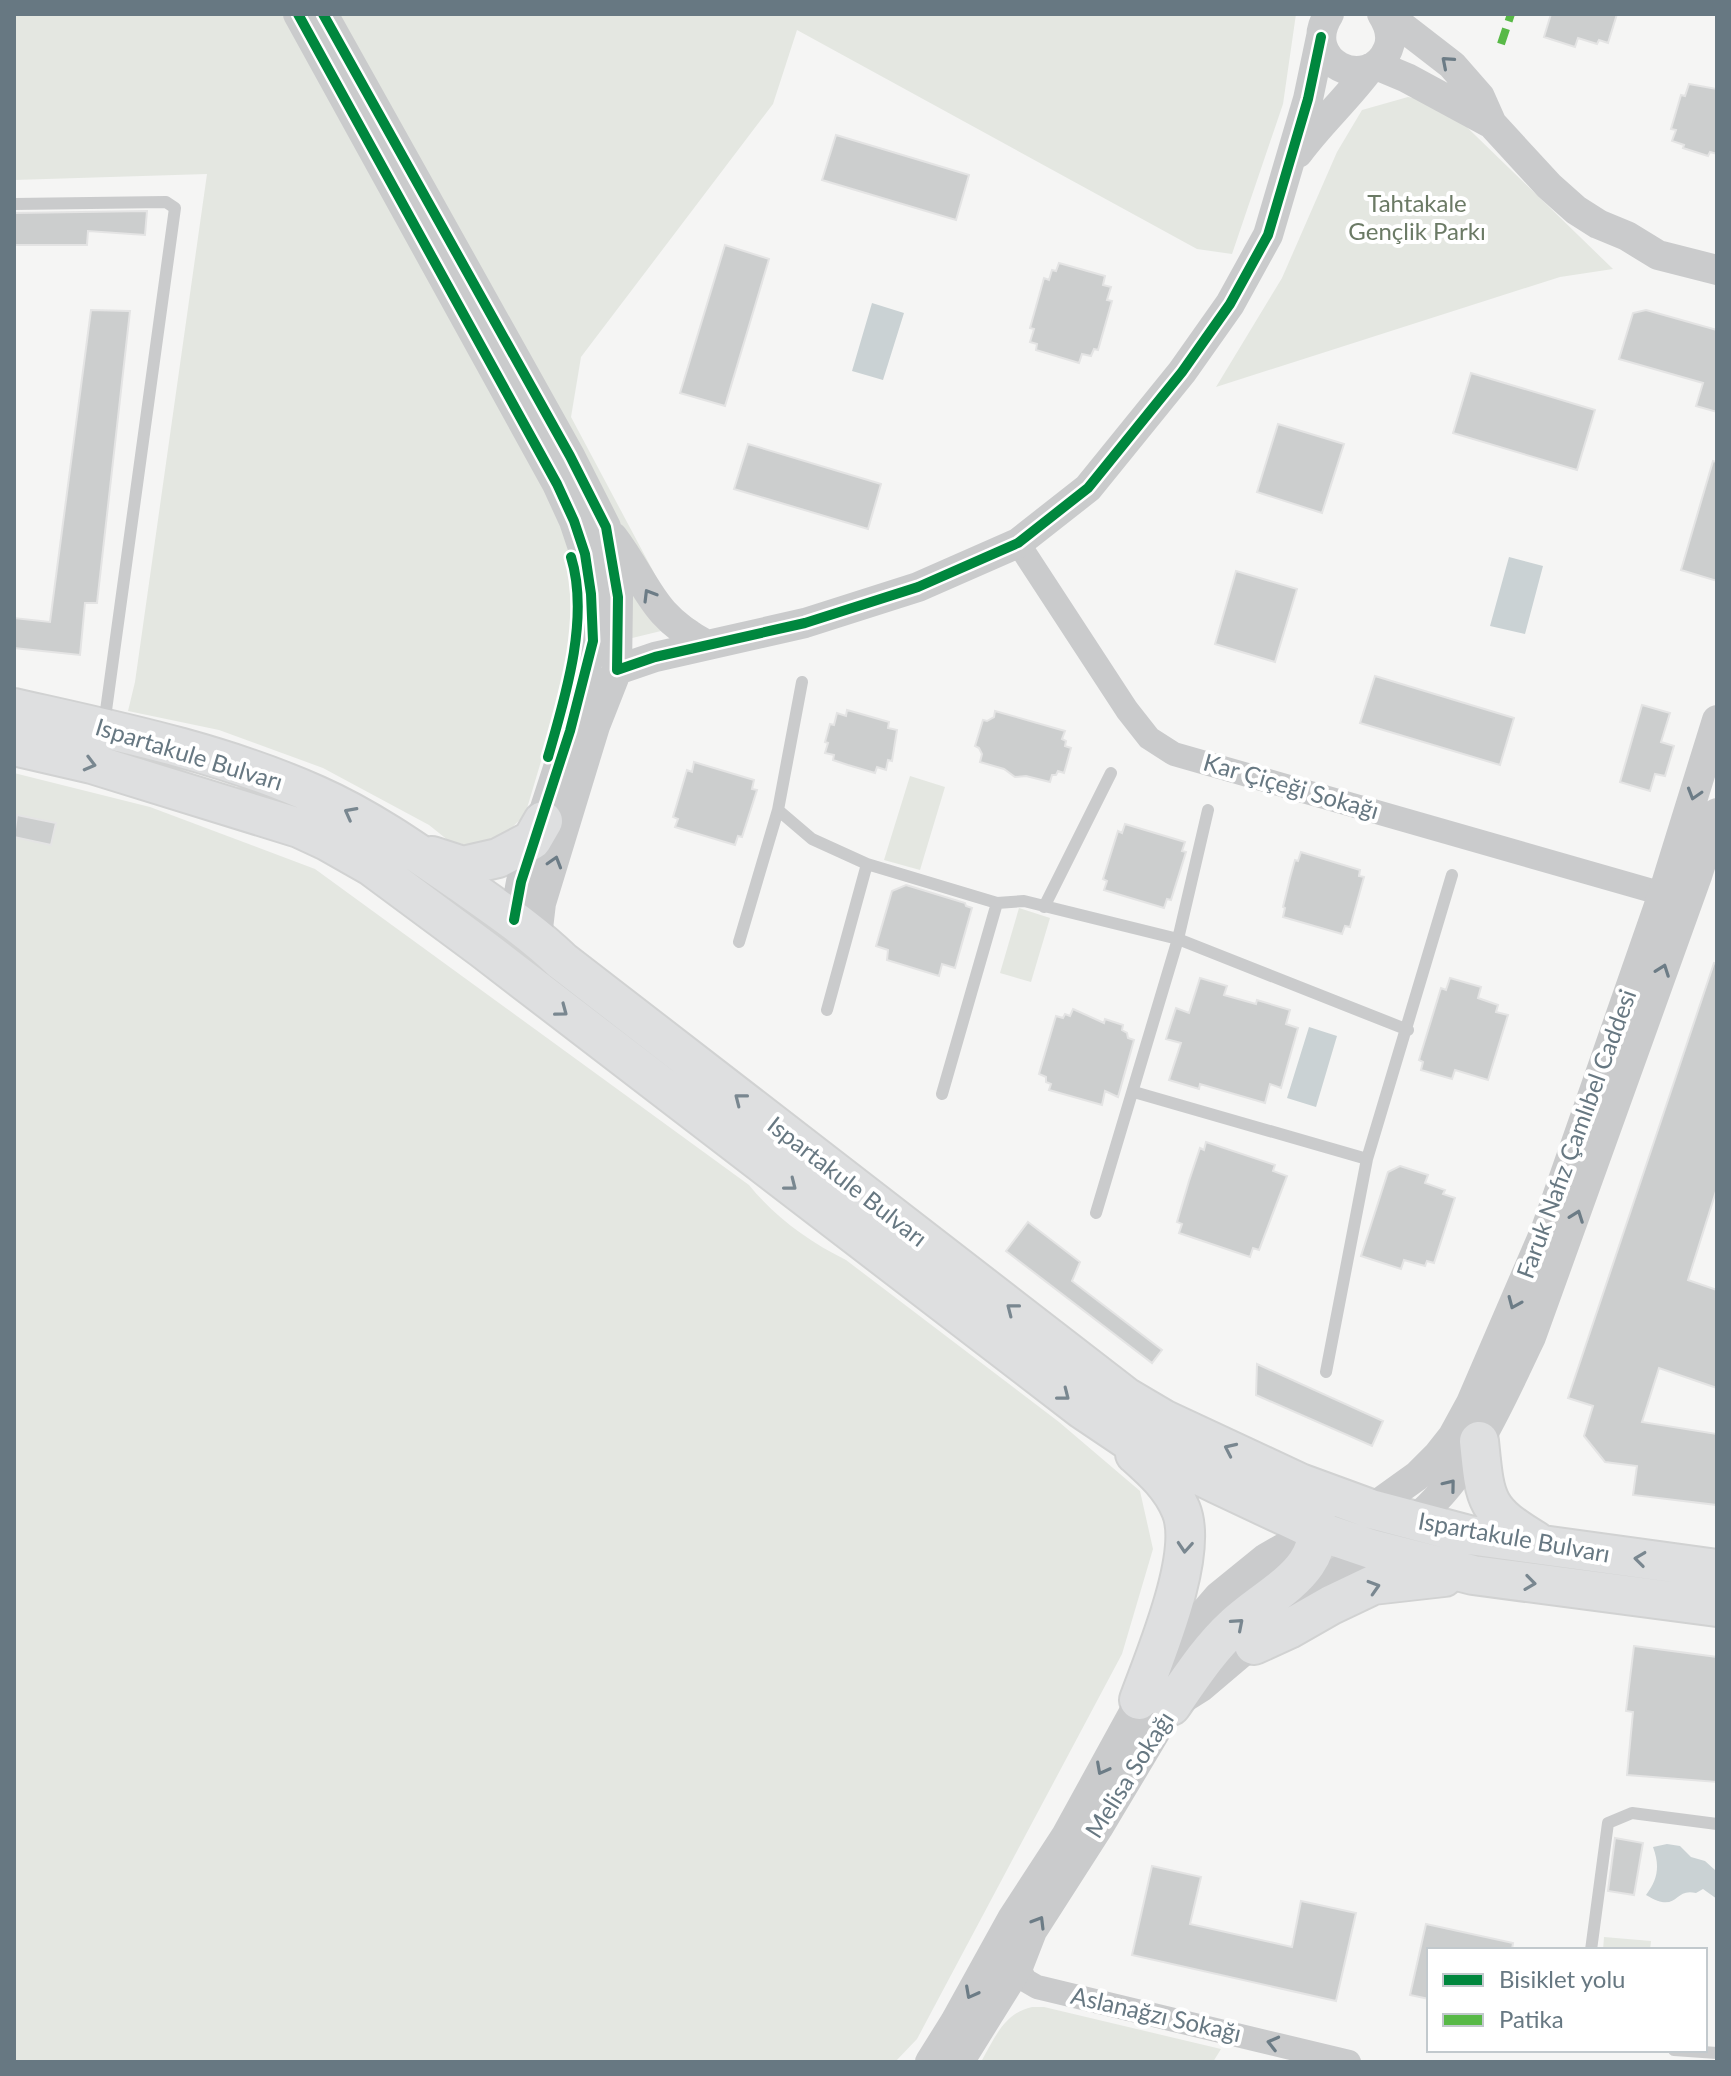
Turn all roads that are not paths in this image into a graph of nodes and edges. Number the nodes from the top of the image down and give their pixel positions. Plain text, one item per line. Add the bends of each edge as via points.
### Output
1 (298, 14) edge
2 (323, 14) edge
3 (1383, 15) edge
4 (1324, 22) edge
5 (1373, 66) junction
6 (1492, 124) junction
7 (1287, 167) junction
8 (14, 204) edge
9 (1627, 236) junction
10 (1717, 250) edge
11 (1717, 270) edge
12 (605, 526) junction
13 (1018, 543) junction
14 (593, 641) junction
15 (707, 645) junction
16 (617, 670) junction
17 (802, 682) dead end
18 (14, 708) edge
19 (1717, 720) edge
20 (104, 729) junction
21 (14, 746) edge
22 (1111, 773) dead end
23 (778, 810) junction
24 (1208, 810) dead end
25 (1716, 819) edge
26 (543, 821) junction
27 (394, 836) junction
28 (867, 864) junction
29 (1452, 875) dead end
30 (1683, 888) edge
31 (997, 903) junction
32 (1044, 907) junction
33 (1178, 939) junction
34 (739, 942) dead end
35 (518, 944) junction
36 (827, 1010) dead end
37 (1408, 1030) junction
38 (1134, 1092) junction
39 (942, 1094) dead end
40 (1367, 1159) junction
41 (1096, 1213) dead end
42 (1326, 1372) dead end
43 (1097, 1420) junction
44 (1479, 1441) junction
45 (1300, 1483) junction
46 (1371, 1509) junction
47 (1413, 1521) junction
48 (1315, 1530) junction
49 (1545, 1547) junction
50 (1371, 1549) junction
51 (1717, 1569) edge
52 (1473, 1575) junction
53 (1717, 1607) edge
54 (1254, 1645) junction
55 (1155, 1703) junction
56 (1717, 1824) edge
57 (1591, 1948) edge
58 (1018, 1967) junction
59 (930, 2062) edge
60 (959, 2062) edge
61 (1349, 2062) edge

1 - 14 street via 563,497 585,554
2 - 12 street
3 - 5 street via 1390,37 1384,57
6 -> 3 street via 1480,97 1452,65
4 - 5 street via 1328,58 1356,72
4 - 7 street
5 - 6 street via 1407,78
5 - 7 street
6 - 9 street via 1576,210
7 - 13 street via 1268,235 1230,304 1182,372 1088,488
8 - 20 lane via 166,202 175,208
9 - 10 street
9 - 11 street via 1658,255
15 -> 12 street via 655,606
12 - 16 street via 618,597
13 - 15 street via 918,587 805,623
13 - 30 street, Kar Çiçeği Sokağı via 1127,710 1149,738 1174,754
14 - 16 street via 603,662
14 - 26 street
15 - 16 street
35 -> 16 street via 541,903
17 - 23 lane
18 - 20 main road, Ispartakule Bulvarı
19 -> 30 street, Faruk Nafız Çamlıbel Caddesi
27 -> 20 main road, Ispartakule Bulvarı via 241,765
21 -> 35 main road, Ispartakule Bulvarı via 92,764 299,828
22 - 32 lane
23 - 28 lane via 812,839
23 - 34 lane
24 - 33 lane
25 - 30 street, Faruk Nafız Çamlıbel Caddesi
26 - 27 main road via 532,840 518,849 463,866
26 - 35 street via 521,882
27 - 35 main road, Ispartakule Bulvarı
28 - 31 lane
28 - 36 lane
29 - 37 lane
44 -> 30 street, Faruk Nafız Çamlıbel Caddesi via 1531,1337
30 -> 46 street, Faruk Nafız Çamlıbel Caddesi via 1471,1403 1438,1455
31 - 32 lane via 1024,901
31 - 39 lane
32 - 33 lane
33 - 37 lane
33 - 38 lane
35 -> 43 main road, Ispartakule Bulvarı
45 -> 35 main road, Ispartakule Bulvarı via 1126,1397 562,961
37 - 40 lane
38 - 40 lane
38 - 41 lane
40 - 42 lane
43 - 48 main road, Ispartakule Bulvarı via 1131,1442
43 -> 55 main road via 1165,1481 1185,1523 1181,1575
47 -> 44 street, Faruk Nafız Çamlıbel Caddesi via 1435,1504
44 - 49 main road via 1491,1505 1502,1520
45 - 46 main road, Ispartakule Bulvarı
45 - 48 main road via 1315,1512
46 - 47 main road, Ispartakule Bulvarı
46 - 48 main road
47 - 49 main road, Ispartakule Bulvarı
47 - 50 main road
48 - 50 main road, Ispartakule Bulvarı
48 - 55 main road via 1314,1550 1303,1570 1232,1627
51 -> 49 main road, Ispartakule Bulvarı
50 - 52 main road, Ispartakule Bulvarı
50 - 54 street, Melisa Sokağı
52 -> 53 main road, Ispartakule Bulvarı
54 -> 52 main road via 1373,1585
54 - 55 street, Melisa Sokağı via 1201,1687
58 -> 55 street, Melisa Sokağı via 1032,1931
55 -> 59 street, Melisa Sokağı via 1012,1919
56 - 57 lane via 1632,1813 1608,1823
58 - 60 street, Melisa Sokağı
61 -> 58 street, Aslanağzı Sokağı via 1037,1987

